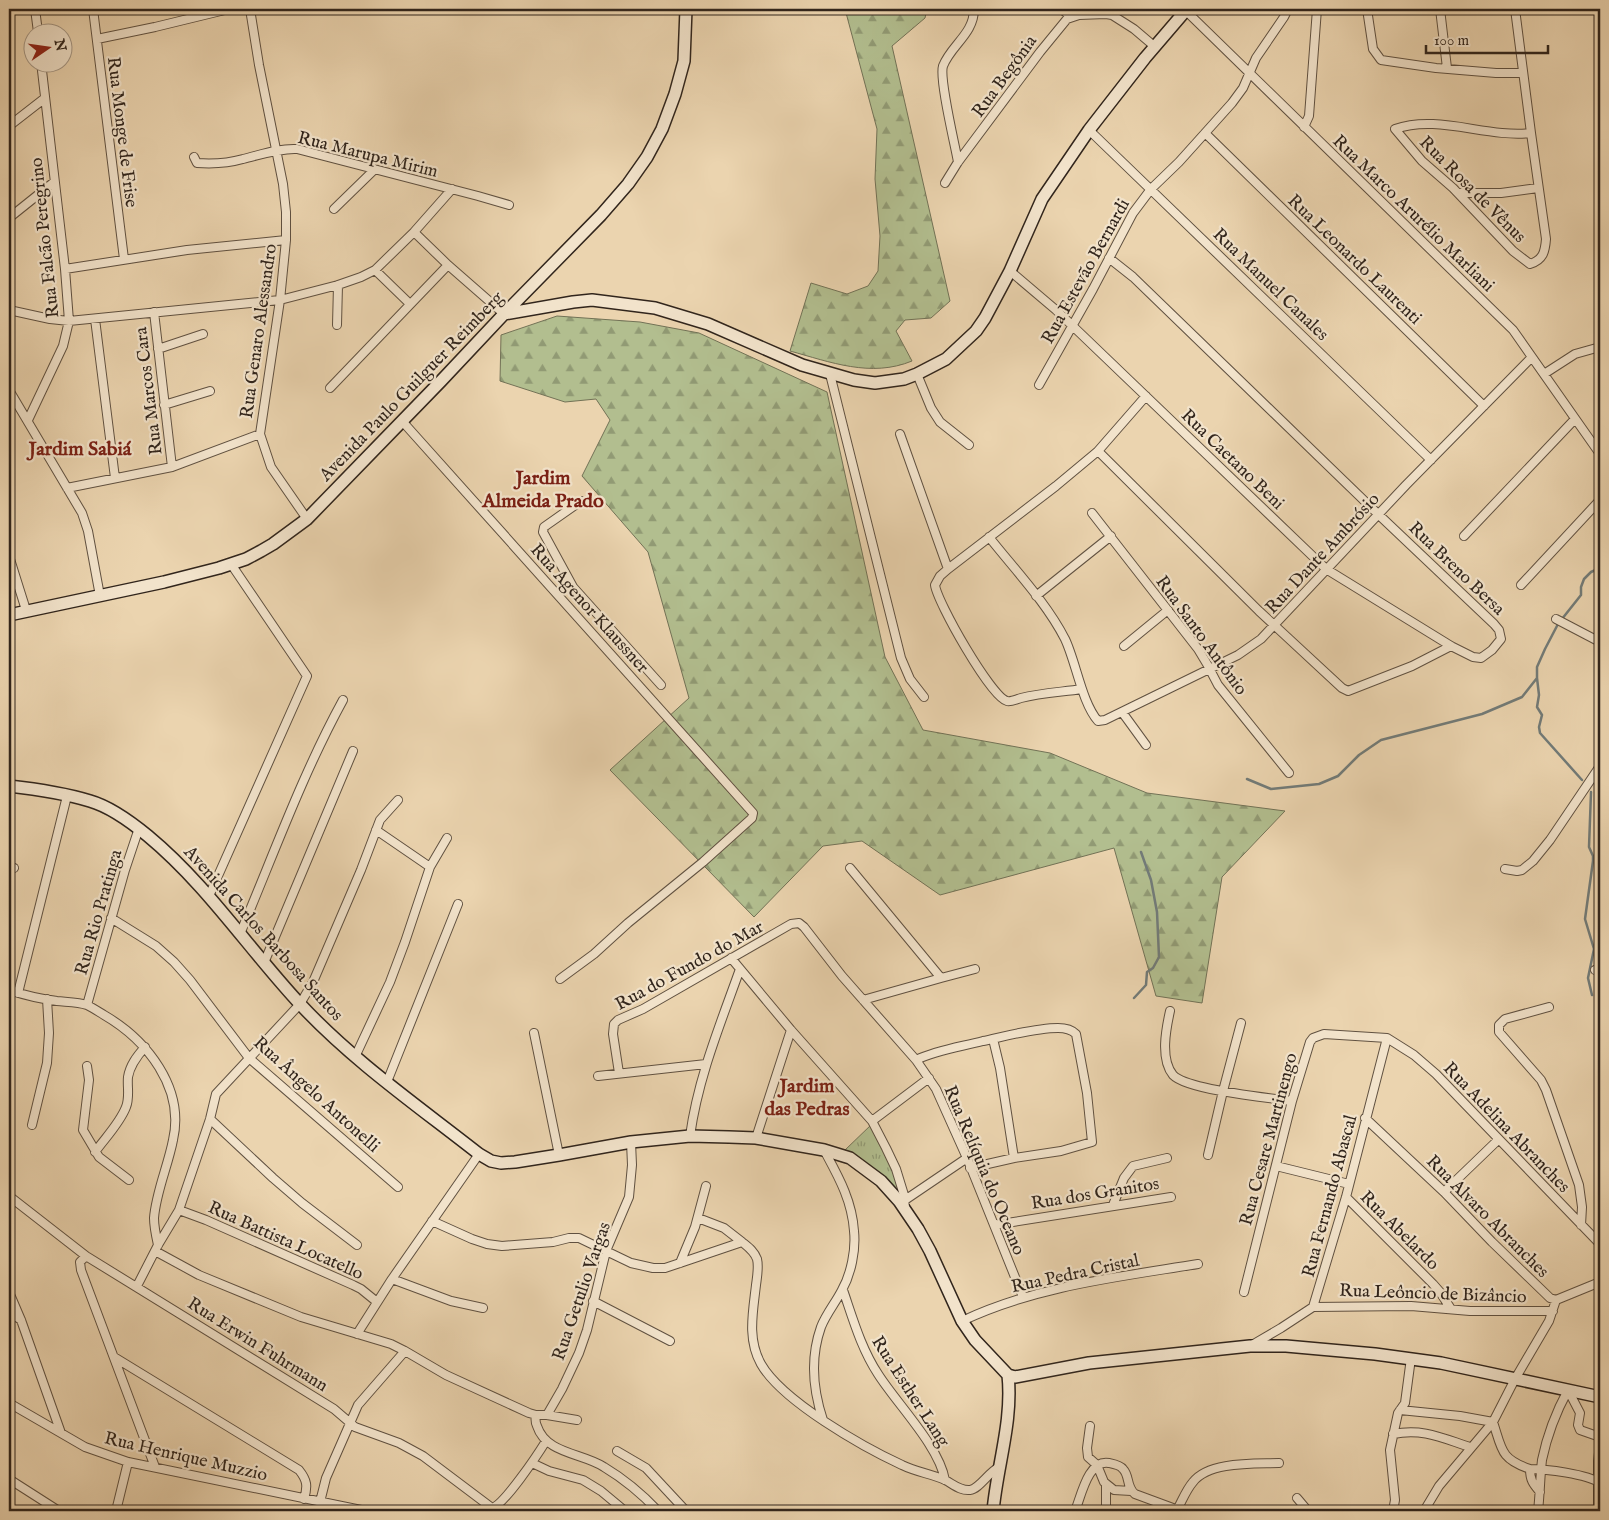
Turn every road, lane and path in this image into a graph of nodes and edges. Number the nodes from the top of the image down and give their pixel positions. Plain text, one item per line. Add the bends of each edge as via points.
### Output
1 (35, 9) edge
2 (93, 9) edge
3 (229, 9) edge
4 (250, 9) edge
5 (686, 9) edge
6 (974, 9) edge
7 (1061, 9) edge
8 (1288, 9) edge
9 (1317, 9) edge
10 (1367, 9) edge
11 (1440, 9) edge
12 (1515, 9) edge
13 (1186, 10) edge
14 (214, 11) edge
15 (1072, 17) junction
16 (37, 22) edge
17 (97, 39) junction
18 (1154, 46) junction
19 (1446, 68) junction
20 (42, 72) edge
21 (1522, 73) junction
22 (1249, 74) junction
23 (45, 98) junction
24 (9, 126) edge
25 (1304, 127) junction
26 (1089, 130) junction
27 (1531, 132) junction
28 (1205, 134) junction
29 (276, 151) junction
30 (194, 157) dead end
31 (958, 162) junction
32 (374, 170) junction
33 (54, 182) junction
34 (945, 184) dead end
35 (1538, 188) junction
36 (1151, 189) junction
37 (452, 190) junction
38 (1458, 193) junction
39 (509, 206) dead end
40 (334, 209) dead end
41 (9, 218) edge
42 (414, 232) junction
43 (286, 240) junction
44 (1109, 258) junction
45 (124, 259) junction
46 (448, 265) junction
47 (65, 269) junction
48 (375, 270) junction
49 (1010, 271) junction
50 (338, 285) junction
51 (280, 300) junction
52 (410, 304) junction
53 (9, 310) edge
54 (154, 312) junction
55 (504, 314) junction
56 (95, 318) junction
57 (69, 321) junction
58 (337, 325) dead end
59 (1072, 326) junction
60 (203, 334) dead end
61 (1600, 347) edge
62 (158, 348) junction
63 (1532, 357) junction
64 (830, 374) junction
65 (917, 374) junction
66 (1544, 374) junction
67 (1038, 385) dead end
68 (330, 388) dead end
69 (9, 390) edge
70 (210, 390) dead end
71 (1146, 396) junction
72 (164, 405) junction
73 (1484, 406) junction
74 (1575, 419) junction
75 (28, 420) junction
76 (402, 421) junction
77 (260, 434) junction
78 (900, 434) dead end
79 (970, 445) dead end
80 (1098, 451) junction
81 (1600, 454) edge
82 (1431, 460) junction
83 (172, 467) junction
84 (115, 478) junction
85 (68, 488) junction
86 (1600, 500) edge
87 (581, 501) dead end
88 (1092, 513) dead end
89 (1378, 515) junction
90 (307, 519) junction
91 (1111, 536) junction
92 (1464, 536) dead end
93 (989, 538) junction
94 (9, 556) edge
95 (231, 564) junction
96 (948, 568) junction
97 (1326, 569) junction
98 (1520, 585) dead end
99 (574, 588) junction
100 (100, 596) junction
101 (1036, 596) junction
102 (561, 599) junction
103 (26, 610) junction
104 (1168, 610) junction
105 (9, 615) edge
106 (1556, 619) dead end
107 (1275, 625) junction
108 (1600, 642) edge
109 (1124, 646) dead end
110 (1451, 646) junction
111 (1210, 669) junction
112 (661, 685) dead end
113 (1082, 689) junction
114 (924, 697) dead end
115 (343, 700) dead end
116 (1122, 712) junction
117 (1146, 745) dead end
118 (353, 751) dead end
119 (1600, 766) edge
120 (1290, 773) dead end
121 (9, 786) edge
122 (67, 796) junction
123 (398, 800) dead end
124 (139, 828) junction
125 (376, 830) junction
126 (447, 838) dead end
127 (430, 867) junction
128 (850, 868) dead end
129 (1505, 869) dead end
130 (209, 896) junction
131 (458, 904) dead end
132 (111, 918) junction
133 (795, 922) joint
134 (240, 934) junction
135 (731, 958) junction
136 (264, 963) junction
137 (740, 969) junction
138 (975, 969) dead end
139 (941, 978) junction
140 (560, 979) dead end
141 (9, 990) edge
142 (18, 993) junction
143 (47, 1000) junction
144 (863, 1000) junction
145 (300, 1004) junction
146 (87, 1005) junction
147 (1549, 1007) dead end
148 (1170, 1012) dead end
149 (1241, 1024) dead end
150 (791, 1030) junction
151 (534, 1033) dead end
152 (1387, 1038) junction
153 (993, 1039) junction
154 (144, 1047) junction
155 (355, 1057) junction
156 (249, 1058) junction
157 (916, 1060) junction
158 (706, 1064) junction
159 (87, 1066) dead end
160 (619, 1073) junction
161 (598, 1076) dead end
162 (928, 1078) junction
163 (387, 1082) junction
164 (1222, 1091) junction
165 (1292, 1101) junction
166 (210, 1118) junction
167 (1365, 1118) junction
168 (872, 1121) junction
169 (32, 1125) dead end
170 (690, 1136) junction
171 (756, 1138) junction
172 (1498, 1140) junction
173 (631, 1142) junction
174 (824, 1150) junction
175 (95, 1152) junction
176 (479, 1154) junction
177 (559, 1155) junction
178 (1208, 1155) dead end
179 (966, 1158) junction
180 (1014, 1158) junction
181 (1167, 1158) dead end
182 (1276, 1166) junction
183 (970, 1168) junction
184 (129, 1180) dead end
185 (1349, 1184) junction
186 (398, 1186) dead end
187 (706, 1186) dead end
188 (1444, 1192) junction
189 (9, 1196) edge
190 (1171, 1196) dead end
191 (1346, 1197) junction
192 (905, 1205) junction
193 (1114, 1205) junction
194 (179, 1210) junction
195 (698, 1218) junction
196 (432, 1221) junction
197 (994, 1224) junction
198 (1581, 1225) junction
199 (742, 1242) junction
200 (357, 1244) dead end
201 (1600, 1244) edge
202 (157, 1248) junction
203 (606, 1251) junction
204 (86, 1256) junction
205 (680, 1263) junction
206 (1198, 1264) dead end
207 (392, 1279) junction
208 (1600, 1282) edge
209 (137, 1286) junction
210 (843, 1290) junction
211 (9, 1292) edge
212 (1244, 1292) dead end
213 (1023, 1298) junction
214 (1556, 1300) junction
215 (593, 1301) junction
216 (377, 1302) junction
217 (1313, 1307) junction
218 (483, 1308) dead end
219 (1451, 1309) junction
220 (1553, 1311) junction
221 (9, 1312) edge
222 (21, 1320) junction
223 (962, 1321) junction
224 (357, 1334) junction
225 (670, 1341) dead end
226 (1265, 1341) junction
227 (405, 1351) junction
228 (114, 1357) junction
229 (1412, 1358) junction
230 (1011, 1376) junction
231 (1515, 1378) junction
232 (1568, 1390) junction
233 (1600, 1398) edge
234 (9, 1403) edge
235 (1400, 1410) junction
236 (546, 1414) junction
237 (536, 1415) junction
238 (577, 1420) dead end
239 (823, 1420) junction
240 (1493, 1422) junction
241 (351, 1423) junction
242 (1090, 1426) dead end
243 (61, 1433) junction
244 (1393, 1434) junction
245 (1600, 1437) edge
246 (546, 1441) junction
247 (1600, 1444) edge
248 (1470, 1447) junction
249 (617, 1451) dead end
250 (128, 1462) junction
251 (532, 1463) junction
252 (1279, 1463) dead end
253 (1097, 1465) junction
254 (154, 1467) junction
255 (999, 1467) junction
256 (1530, 1469) junction
257 (1542, 1469) junction
258 (9, 1479) edge
259 (945, 1480) junction
260 (1599, 1482) edge
261 (1106, 1484) junction
262 (1131, 1491) junction
263 (1540, 1492) junction
264 (1297, 1498) dead end
265 (304, 1499) junction
266 (320, 1502) junction
267 (46, 1508) edge
268 (1179, 1510) edge
269 (59, 1511) edge
270 (116, 1511) edge
271 (366, 1511) edge
272 (625, 1511) edge
273 (658, 1511) edge
274 (686, 1511) edge
275 (993, 1511) edge
276 (1075, 1511) edge
277 (1106, 1511) edge
278 (1308, 1511) edge
279 (1393, 1511) edge
280 (1424, 1511) edge
281 (1538, 1511) edge
282 (1543, 1511) edge
283 (1598, 1511) edge

1 - 16 street
2 - 17 street, Rua Monge de Frise
3 - 14 street
4 - 29 street, Rua Genaro Alessandro
5 - 55 main road, Avenida Paulo Guilguer Reimberg via 684,61 662,129 647,157 601,215
6 - 31 street via 971,26 943,68
7 - 15 street
8 - 22 street, Rua Estevão Bernardi
9 - 25 street via 1309,116
10 - 19 street via 1373,49 1381,60
11 - 19 street
12 - 21 street, Rua Rosa de Vênus
13 - 18 main road
13 - 22 street, Rua Marco Arurélio Marliani
14 - 17 street
15 - 18 street via 1112,15
15 - 31 street, Rua Begônia via 1062,23
17 - 45 street, Rua Monge de Frise
18 - 26 main road
19 - 21 street
20 - 23 street, Rua Falcão Peregrino
21 - 27 street, Rua Rosa de Vênus
22 - 25 street, Rua Marco Arurélio Marliani
22 - 28 street, Rua Estevão Bernardi via 1232,103
23 - 24 street
23 - 33 street, Rua Falcão Peregrino
25 - 63 street, Rua Marco Arurélio Marliani via 1501,318
26 - 36 street, Rua Manuel Canales
26 - 49 main road via 1042,200
27 - 35 street, Rua Rosa de Vênus
27 - 38 street, Rua Rosa de Vênus via 1419,123 1395,129 1422,160
28 - 36 street, Rua Estevão Bernardi
28 - 73 street, Rua Leonardo Laurenti
29 - 30 street, Rua Marupa Mirim via 217,163 196,164
29 - 32 street, Rua Marupa Mirim via 303,150
29 - 43 street, Rua Genaro Alessandro via 283,184
31 - 34 street, Rua Begônia
32 - 37 street, Rua Marupa Mirim
32 - 40 street
33 - 41 street
33 - 47 street, Rua Falcão Peregrino
35 - 38 street via 1501,193
35 - 38 street, Rua Rosa de Vênus via 1545,250 1540,260 1530,264 1506,244
36 - 44 street, Rua Estevão Bernardi via 1133,213
36 - 82 street, Rua Manuel Canales
37 - 39 street, Rua Marupa Mirim
37 - 42 street
42 - 46 street
42 - 48 street
43 - 45 street
43 - 51 street, Rua Genaro Alessandro
44 - 59 street, Rua Estevão Bernardi
44 - 89 street, Rua Breno Bersa via 1133,277
45 - 47 street
46 - 52 street
46 - 55 street
47 - 57 street, Rua Falcão Peregrino
48 - 50 street
48 - 52 street
49 - 59 street, Rua Caetano Beni
49 - 65 main road via 986,318 976,330 946,359
50 - 51 street
50 - 58 street
51 - 54 street
51 - 77 street, Rua Genaro Alessandro
52 - 68 street
53 - 57 street
54 - 56 street
54 - 62 street, Rua Marcos Cara
55 - 64 main road via 592,300 655,308 708,324 794,362
55 - 76 main road, Avenida Paulo Guilguer Reimberg
56 - 57 street
56 - 84 street
57 - 75 street, Rua Falcão Peregrino via 63,346
59 - 67 street, Rua Estevão Bernardi
59 - 71 street, Rua Caetano Beni
60 - 62 street
61 - 66 street via 1575,354
62 - 72 street, Rua Marcos Cara
63 - 66 street, Rua Marco Arurélio Marliani
63 - 73 street, Rua Dante Ambrósio
64 - 65 main road via 874,383
64 - 114 street via 901,658 910,679
65 - 79 street via 940,422
66 - 74 street, Rua Marco Arurélio Marliani
69 - 75 street
70 - 72 street
71 - 80 street
71 - 97 street, Rua Caetano Beni
72 - 83 street, Rua Marcos Cara
73 - 82 street, Rua Dante Ambrósio
74 - 81 street, Rua Marco Arurélio Marliani
74 - 92 street
75 - 85 street
76 - 90 main road, Avenida Paulo Guilguer Reimberg
76 - 102 street, Rua Agenor Klaussner
77 - 83 street
77 - 90 street, Rua Genaro Alessandro via 271,467
78 - 96 street
80 - 93 street
80 - 107 street
82 - 89 street, Rua Dante Ambrósio
83 - 84 street
84 - 85 street
85 - 100 street via 88,531
86 - 98 street
87 - 99 street via 544,527
88 - 91 street, Rua Santo Antônio
89 - 97 street, Rua Dante Ambrósio
89 - 110 street, Rua Breno Bersa via 1494,624 1501,635 1496,645 1481,658
90 - 95 main road, Avenida Paulo Guilguer Reimberg via 273,544
91 - 101 street
91 - 104 street, Rua Santo Antônio
93 - 96 street
93 - 101 street
94 - 103 street
95 - 100 main road, Avenida Paulo Guilguer Reimberg
95 - 130 street via 307,676
96 - 113 street via 935,582 936,590 968,650 1000,697 1008,702
97 - 107 street, Rua Dante Ambrósio
97 - 110 street, Rua Caetano Beni
99 - 102 street
99 - 112 street
100 - 103 main road, Avenida Paulo Guilguer Reimberg
101 - 113 street via 1066,642
102 - 140 street, Rua Agenor Klaussner via 748,805 753,816 703,862
103 - 105 main road, Avenida Paulo Guilguer Reimberg
104 - 109 street
104 - 111 street, Rua Santo Antônio
106 - 108 street
107 - 110 street via 1348,691 1412,666
107 - 111 street, Rua Dante Ambrósio via 1247,649
111 - 116 street, Rua Dante Ambrósio
111 - 120 street, Rua Santo Antônio via 1218,685
113 - 116 street, Rua Dante Ambrósio via 1099,721
115 - 134 street via 308,770
116 - 117 street
118 - 136 street
119 - 129 street via 1533,861 1522,870
121 - 122 main road, Avenida Carlos Barbosa Santos
122 - 124 main road, Avenida Carlos Barbosa Santos via 91,801
122 - 142 street
123 - 125 street via 380,820
124 - 130 main road, Avenida Carlos Barbosa Santos
124 - 132 street, Rua Rio Pratinga
125 - 127 street
125 - 145 street via 313,982
126 - 127 street
127 - 155 street via 390,982
128 - 139 street
130 - 134 main road, Avenida Carlos Barbosa Santos
131 - 163 street
132 - 146 street, Rua Rio Pratinga
132 - 156 street, Rua Ângelo Antonelli via 156,946 174,962
133 - 135 street, Rua do Fundo do Mar
133 - 144 street, Rua Relíquia do Oceano via 804,927
134 - 136 main road, Avenida Carlos Barbosa Santos
135 - 137 street
135 - 160 street, Rua do Fundo do Mar via 616,1022 612,1034
136 - 145 main road, Avenida Carlos Barbosa Santos
137 - 150 street
137 - 158 street
138 - 139 street
139 - 144 street
141 - 142 street
142 - 143 street
143 - 146 street
143 - 169 street via 47,1063
144 - 157 street, Rua Relíquia do Oceano
145 - 155 main road, Avenida Carlos Barbosa Santos
145 - 156 street
146 - 154 street via 127,1030
147 - 198 street via 1505,1019 1499,1025 1499,1032 1546,1090 1579,1185
148 - 164 street via 1164,1038 1173,1075 1181,1081
149 - 164 street
150 - 168 street
150 - 171 street
151 - 177 street
152 - 165 street, Rua Cesare Martinengo via 1324,1034 1313,1038
152 - 167 street, Rua Fernando Abascal
152 - 172 street, Rua Adelina Abranches via 1400,1044 1436,1074
153 - 157 street
153 - 180 street
153 - 180 street via 1056,1028 1073,1032 1084,1077 1092,1142 1061,1151
154 - 175 street via 131,1067 129,1099 125,1109
154 - 202 street via 161,1070 176,1116 174,1138 154,1219
155 - 163 main road, Avenida Carlos Barbosa Santos
156 - 166 street via 216,1094
156 - 186 street, Rua Ângelo Antonelli
157 - 162 street, Rua Relíquia do Oceano
158 - 160 street
158 - 170 street
159 - 175 street via 90,1080 82,1128
160 - 161 street
162 - 168 street
162 - 179 street, Rua Relíquia do Oceano
163 - 176 main road, Avenida Carlos Barbosa Santos
164 - 165 street
164 - 178 street
165 - 182 street, Rua Cesare Martinengo
166 - 194 street
166 - 200 street via 302,1203
167 - 185 street, Rua Fernando Abascal
167 - 188 street, Rua Alvaro Abranches
168 - 192 street via 896,1169
170 - 171 main road, Avenida Carlos Barbosa Santos
170 - 173 main road, Avenida Carlos Barbosa Santos
171 - 174 main road, Avenida Carlos Barbosa Santos
172 - 188 street
172 - 198 street, Rua Adelina Abranches
173 - 177 main road, Avenida Carlos Barbosa Santos
173 - 203 street, Rua Getulio Vargas via 629,1197
174 - 192 main road, Avenida Carlos Barbosa Santos via 850,1158
174 - 210 street via 845,1190 854,1222 853,1253
175 - 184 street
176 - 177 main road, Avenida Carlos Barbosa Santos via 501,1162
176 - 196 street
179 - 183 street, Rua Relíquia do Oceano
179 - 192 street
180 - 183 street
181 - 193 street via 1133,1166 1124,1178
182 - 185 street
182 - 212 street, Rua Cesare Martinengo
183 - 197 street, Rua Relíquia do Oceano
185 - 191 street, Rua Fernando Abascal
187 - 195 street
188 - 214 street, Rua Alvaro Abranches via 1546,1295
189 - 204 street, Rua Erwin Fuhrmann
190 - 193 street, Rua dos Granitos
191 - 217 street, Rua Fernando Abascal
191 - 219 street, Rua Abelardo via 1433,1284
192 - 223 main road, Avenida Carlos Barbosa Santos
193 - 197 street, Rua dos Granitos
194 - 202 street
194 - 216 street, Rua Battista Locatello via 354,1284
195 - 199 street via 724,1228
195 - 205 street
196 - 203 street via 487,1244 521,1245 575,1237
196 - 207 street
197 - 213 street, Rua Relíquia do Oceano
198 - 201 street, Rua Adelina Abranches
199 - 205 street
199 - 239 street via 751,1248 757,1261 751,1325 761,1364 782,1388
202 - 209 street
202 - 224 street via 199,1275 301,1317
203 - 205 street via 640,1266 665,1268
203 - 215 street, Rua Getulio Vargas
204 - 209 street, Rua Erwin Fuhrmann
204 - 228 street via 80,1262 81,1270
206 - 213 street, Rua Pedra Cristal via 1052,1289
207 - 216 street
207 - 218 street via 450,1301
208 - 214 street, Rua Alvaro Abranches
209 - 241 street, Rua Erwin Fuhrmann via 334,1409
210 - 239 street via 821,1327 816,1352 815,1387
210 - 259 street, Rua Esther Lang via 867,1355 934,1453
211 - 222 street
213 - 223 street, Rua Pedra Cristal
214 - 220 street
215 - 225 street
215 - 236 street, Rua Getulio Vargas via 579,1353
216 - 224 street
217 - 219 street, Rua Leôncio de Bizâncio via 1382,1305
217 - 226 street
219 - 220 street, Rua Leôncio de Bizâncio
220 - 231 street
221 - 222 street
222 - 243 street
223 - 230 main road, Avenida Carlos Barbosa Santos via 975,1340
224 - 227 street
226 - 229 main road
226 - 230 main road via 1250,1346 1089,1363
227 - 237 street via 454,1379
227 - 241 street via 358,1405
228 - 254 street
228 - 265 street via 299,1470 308,1487
229 - 231 main road
229 - 235 street via 1405,1403
230 - 255 main road
231 - 232 main road
231 - 240 street
232 - 233 main road
232 - 245 street via 1580,1413 1580,1430
232 - 257 street via 1552,1426
234 - 243 street, Rua Henrique Muzzio
235 - 240 street
235 - 244 street
236 - 237 street
236 - 238 street
237 - 246 street via 539,1432
239 - 259 street via 902,1465
240 - 248 street
240 - 256 street via 1503,1454 1517,1465
241 - 251 street, Rua Erwin Fuhrmann via 399,1442 423,1456 492,1508
241 - 266 street via 329,1470
242 - 253 street via 1086,1448 1088,1457
243 - 250 street, Rua Henrique Muzzio via 85,1447
244 - 248 street via 1426,1432
244 - 279 street via 1390,1450 1395,1500
246 - 251 street
246 - 273 street via 603,1466
247 - 260 street
248 - 280 street
249 - 274 street via 646,1468
250 - 254 street, Rua Henrique Muzzio
250 - 270 street
251 - 272 street via 583,1480
252 - 268 street via 1226,1466 1209,1471 1192,1482
253 - 261 street
253 - 262 street via 1105,1462 1119,1466 1126,1474
253 - 276 street via 1087,1479
254 - 265 street, Rua Henrique Muzzio
255 - 259 street via 971,1490 961,1489
255 - 275 main road
256 - 257 street
256 - 263 street via 1530,1478
257 - 260 street via 1593,1478
257 - 263 street
258 - 267 street
260 - 283 street
261 - 262 street via 1114,1490
261 - 277 street
262 - 268 street
263 - 281 street
263 - 282 street
264 - 278 street
265 - 266 street, Rua Henrique Muzzio
266 - 271 street, Rua Henrique Muzzio
267 - 269 street

